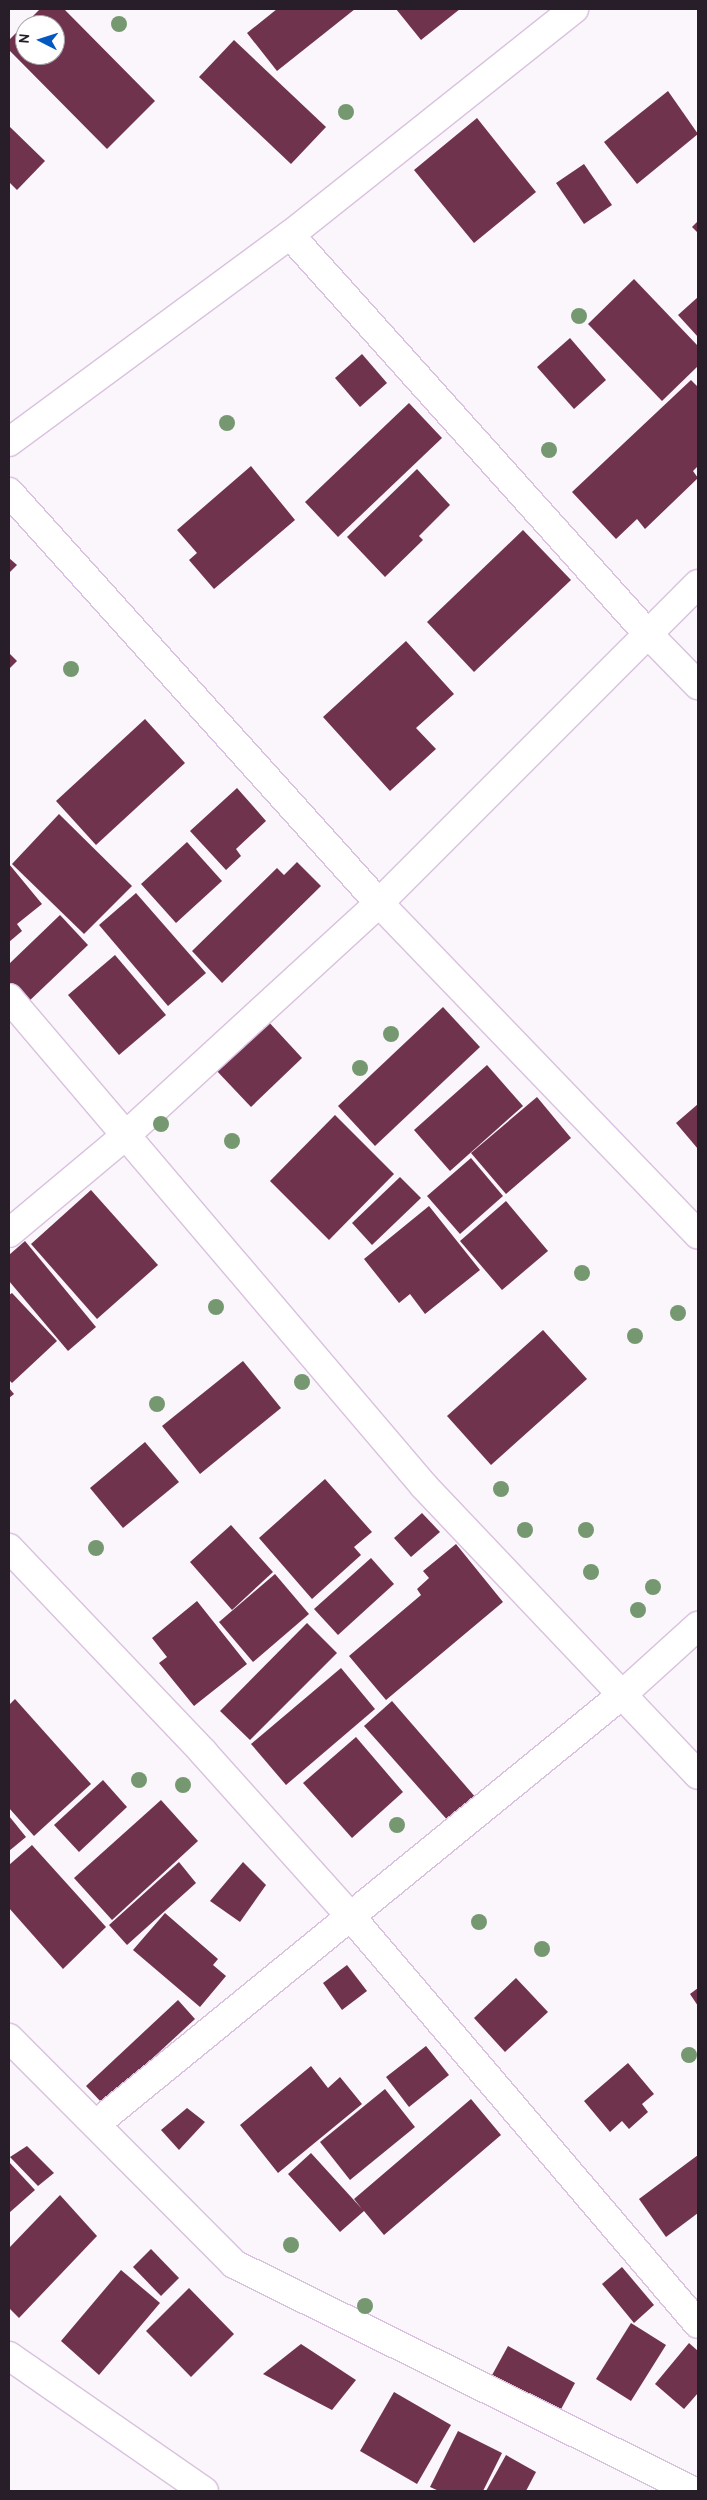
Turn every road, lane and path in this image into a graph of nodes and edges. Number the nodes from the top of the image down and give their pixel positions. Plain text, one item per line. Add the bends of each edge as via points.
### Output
1 (574, 9) edge
2 (290, 236) junction
3 (9, 442) edge
4 (9, 492) edge
5 (698, 584) edge
6 (647, 633) junction
7 (698, 685) edge
8 (379, 903) junction
9 (9, 998) edge
10 (126, 1135) junction
11 (9, 1233) edge
12 (698, 1235) edge
13 (9, 1548) edge
14 (698, 1626) edge
15 (624, 1693) junction
16 (698, 1775) edge
17 (352, 1918) junction
18 (9, 2038) edge
19 (96, 2124) junction
20 (698, 2324) edge
21 (9, 2356) edge
22 (204, 2491) edge
23 (693, 2491) edge

1 - 2 street
2 - 3 street
2 - 6 street
4 - 8 street
5 - 6 street
6 - 7 street
6 - 8 street
8 - 10 street
8 - 12 street
9 - 10 street
10 - 11 street
10 - 15 street via 424,1486
13 - 17 street via 203,1752
14 - 15 street
15 - 16 street
15 - 17 street
17 - 19 street
17 - 20 street
18 - 19 street
19 - 23 street via 234,2264
21 - 22 street

